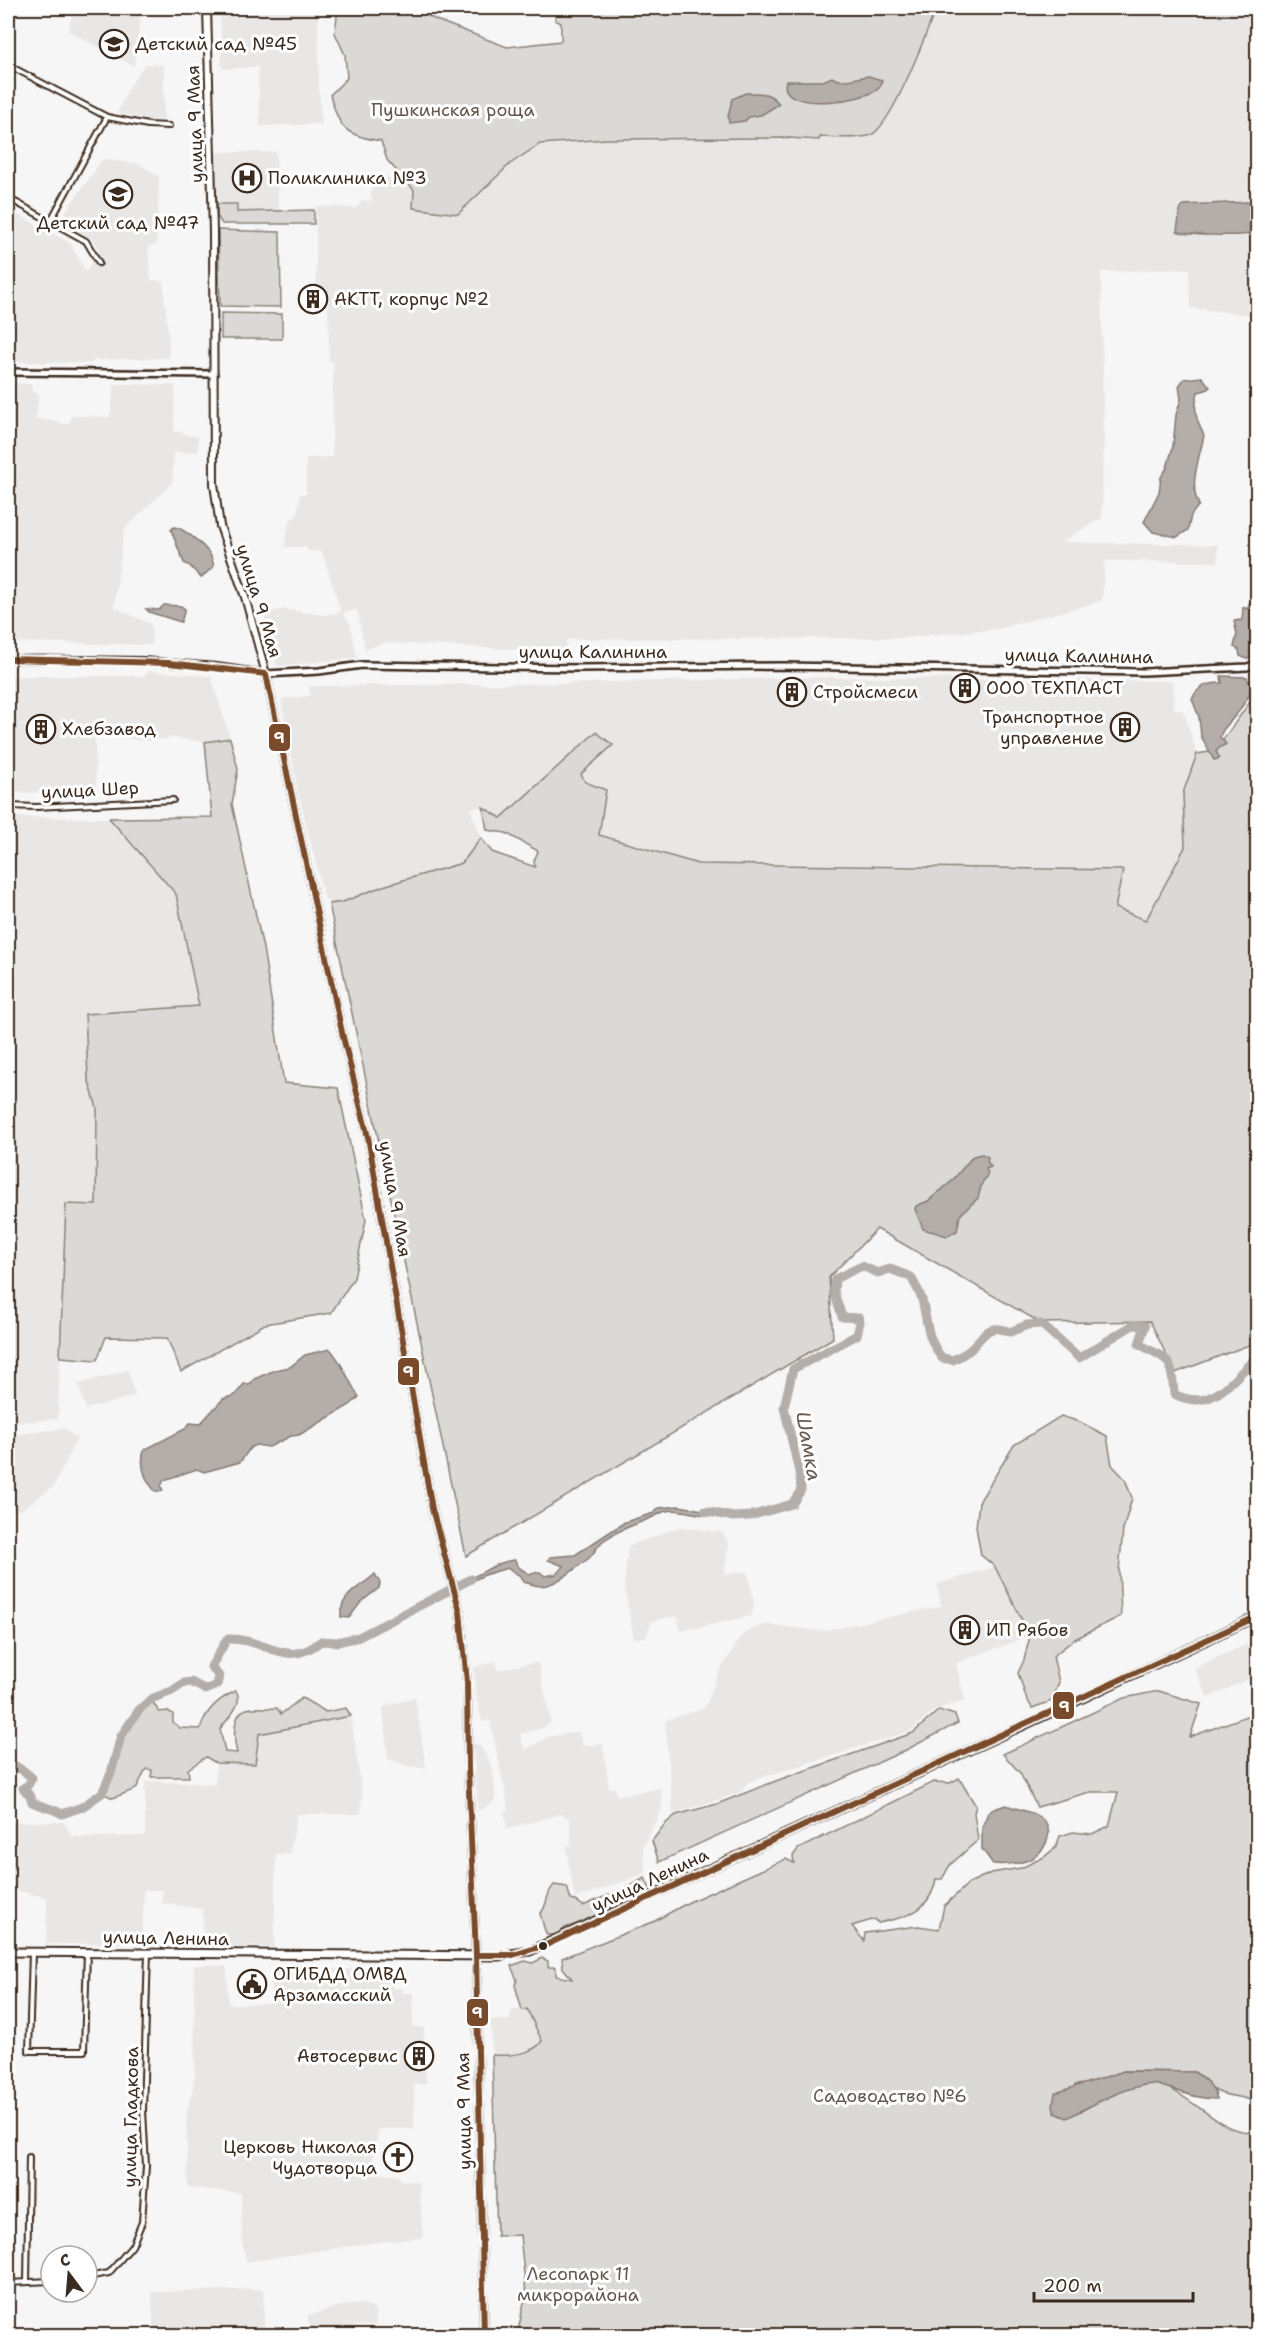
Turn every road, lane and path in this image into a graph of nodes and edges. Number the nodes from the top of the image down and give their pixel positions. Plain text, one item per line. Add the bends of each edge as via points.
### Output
1 (207, 8) edge
2 (8, 65) edge
3 (108, 117) junction
4 (169, 126) dead end
5 (8, 198) edge
6 (51, 220) junction
7 (99, 263) dead end
8 (8, 372) edge
9 (214, 374) junction
10 (8, 659) edge
11 (1257, 664) edge
12 (266, 674) junction
13 (173, 800) dead end
14 (8, 806) edge
15 (1257, 1616) edge
16 (8, 1952) edge
17 (32, 1952) junction
18 (87, 1952) junction
19 (148, 1952) junction
20 (476, 1955) junction
21 (29, 2157) dead end
22 (99, 2274) edge
23 (27, 2282) junction
24 (39, 2282) edge
25 (8, 2283) edge
26 (484, 2336) edge

1 - 9 main road, улица 9 Мая
2 - 3 street
3 - 4 street
3 - 6 street
5 - 6 street
6 - 7 street via 86,241
8 - 9 street
9 - 12 main road, улица 9 Мая via 217,513
10 - 12 street, улица Калинина via 148,661
11 - 12 street, улица Калинина via 1247,668 1179,671 1054,672 782,666 362,665
12 - 20 main road, улица 9 Мая via 343,1037 369,1137 432,1509 456,1593 463,1635
13 - 14 street, улица Шер
15 - 20 main road, улица Ленина via 546,1945 513,1955
16 - 17 main road, улица Ленина
17 - 18 main road, улица Ленина
17 - 18 street via 29,2051 84,2051
18 - 19 main road, улица Ленина
19 - 20 main road, улица Ленина
19 - 22 street, улица Гладкова via 142,2222 132,2246 109,2272
20 - 26 main road, улица 9 Мая
21 - 23 street
23 - 24 street
23 - 25 street

